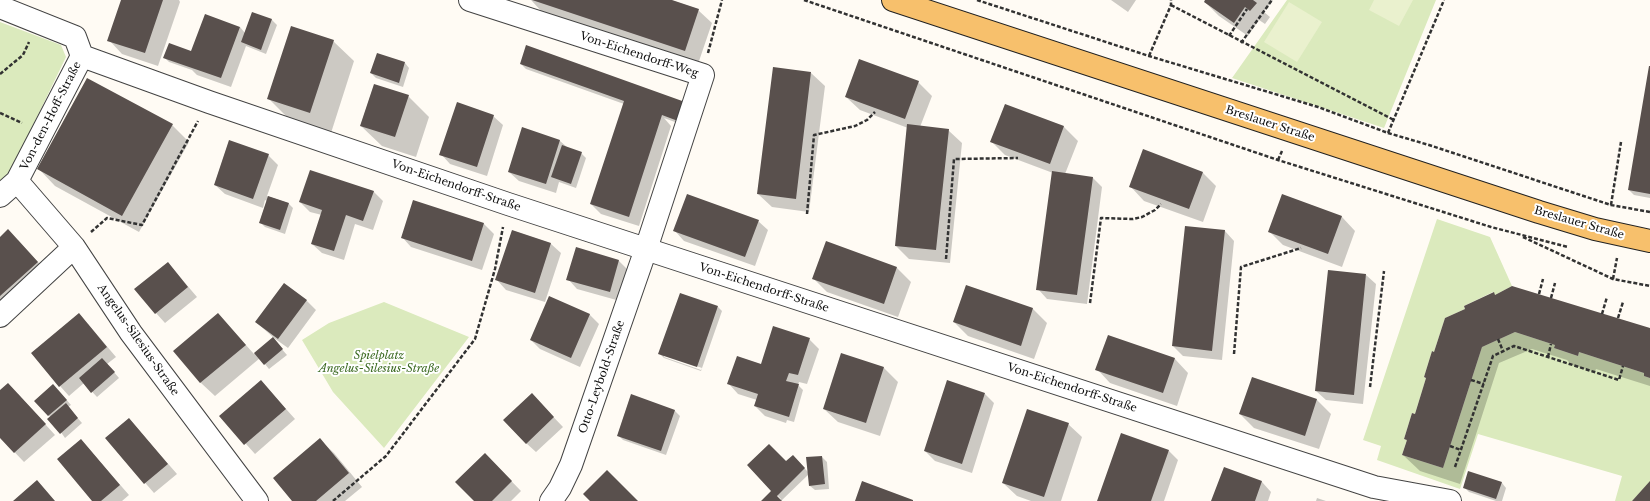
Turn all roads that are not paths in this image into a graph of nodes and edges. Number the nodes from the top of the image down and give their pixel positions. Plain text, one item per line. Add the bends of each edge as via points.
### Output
1 (470, 0) edge
2 (893, 0) edge
3 (0, 7) edge
4 (82, 56) junction
5 (17, 181) junction
6 (0, 196) edge
7 (1650, 241) edge
8 (74, 247) junction
9 (646, 249) junction
10 (0, 316) edge
11 (257, 501) edge
12 (551, 501) edge
13 (1450, 501) edge

1 - 9 street, Von-Eichendorff-Weg via 703,75
2 - 7 main road, Breslauer Straße via 1539,212 1596,229
3 - 4 street, Von-den-Hoff-Straße via 75,37
4 - 5 street, Von-den-Hoff-Straße
4 - 9 street, Von-Eichendorff-Straße via 209,102
5 - 6 street, Von-den-Hoff-Straße
5 - 8 street, Angelus-Silesius-Straße
8 - 10 street
8 - 11 street, Angelus-Silesius-Straße via 130,333
9 - 12 street, Otto-Leybold-Straße via 571,465
9 - 13 street, Von-Eichendorff-Straße via 1374,487

